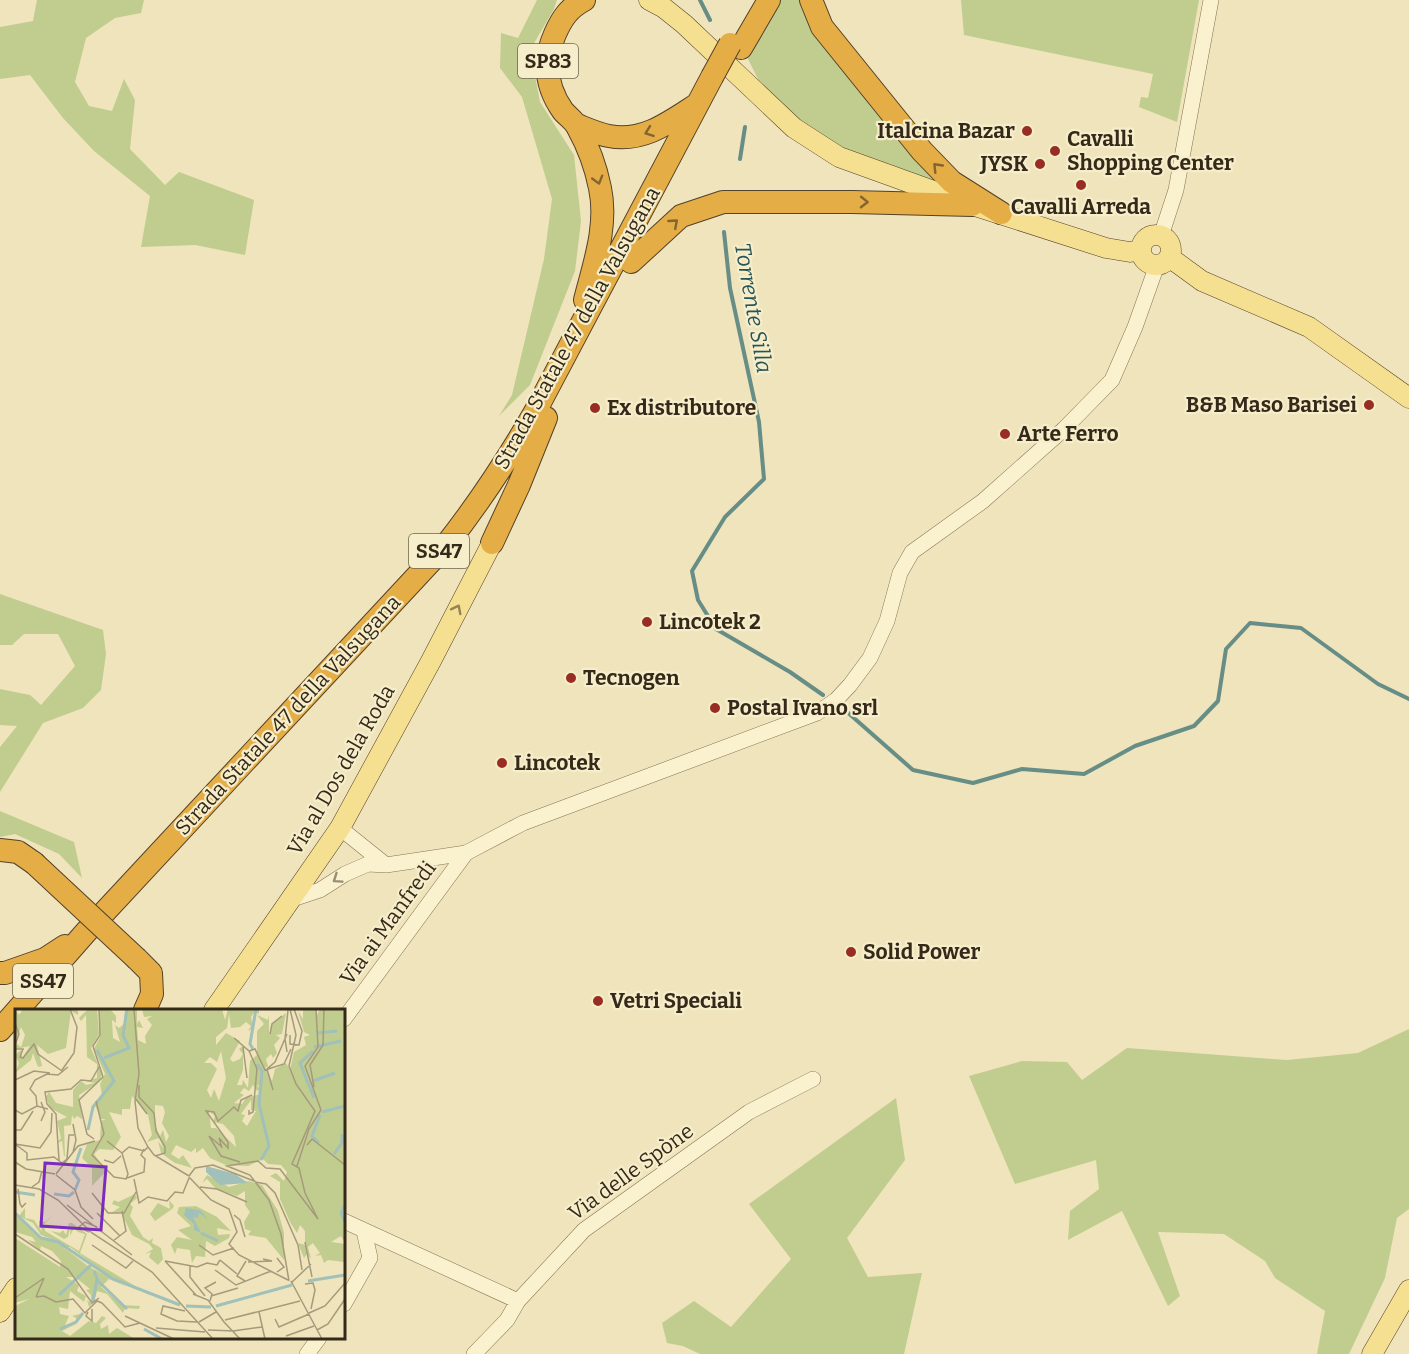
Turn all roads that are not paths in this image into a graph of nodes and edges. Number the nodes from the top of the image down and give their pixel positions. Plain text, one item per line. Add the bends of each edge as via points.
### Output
1 (584, 0) edge
2 (649, 0) edge
3 (753, 0) edge
4 (769, 0) edge
5 (811, 0) edge
6 (1211, 0) edge
7 (736, 46) junction
8 (718, 79) junction
9 (699, 102) junction
10 (577, 125) junction
11 (972, 205) junction
12 (1001, 213) junction
13 (1161, 236) junction
14 (1141, 250) junction
15 (1163, 261) junction
16 (631, 262) junction
17 (575, 340) junction
18 (1409, 398) edge
19 (546, 418) junction
20 (492, 543) joint
21 (340, 828) junction
22 (0, 850) edge
23 (466, 853) junction
24 (386, 865) junction
25 (290, 900) junction
26 (86, 932) junction
27 (0, 973) edge
28 (18, 1009) edge
29 (29, 1009) edge
30 (146, 1009) edge
31 (215, 1009) edge
32 (15, 1013) edge
33 (345, 1018) edge
34 (15, 1024) edge
35 (0, 1030) edge
36 (0, 1041) edge
37 (813, 1079) dead end
38 (345, 1222) edge
39 (364, 1231) junction
40 (15, 1290) edge
41 (1409, 1290) edge
42 (518, 1301) junction
43 (345, 1302) edge
44 (0, 1312) edge
45 (318, 1339) edge
46 (307, 1354) edge
47 (474, 1354) edge
48 (1372, 1354) edge

1 - 10 highway, SP83 via 571,7 560,22 550,45 547,69 553,94
2 - 11 main road via 684,24 794,128 838,157
3 - 7 highway, Strada Statale 47 della Valsugana / SS47
4 - 7 highway, Strada Statale 47 della Valsugana / SS47
12 -> 5 highway via 952,182 922,151 822,27
6 - 13 street via 1176,190
7 - 8 highway, Strada Statale 47 della Valsugana / SS47, bridge
8 - 9 highway, Strada Statale 47 della Valsugana / SS47
8 - 16 highway, Strada Statale 47 della Valsugana / SS47
9 -> 10 highway via 664,126 642,135 610,136
9 - 17 highway, Strada Statale 47 della Valsugana / SS47
10 -> 17 highway via 600,189 603,226
11 - 12 main road
16 -> 11 highway via 681,216 723,202
12 - 14 main road via 1106,248
13 - 14 main road via 1148,237
13 - 15 main road via 1170,244
14 - 15 main road via 1147,262
15 - 18 main road via 1309,327
15 - 23 street, Via ai Manfredi via 1112,380 983,501 912,552 900,573 870,658 836,700 822,711 523,823
16 - 19 highway, Strada Statale 47 della Valsugana / SS47
17 - 26 highway, Strada Statale 47 della Valsugana / SS47 via 514,449 446,544
19 - 20 highway
19 - 29 highway, Strada Statale 47 della Valsugana / SS47 via 499,495 452,555
21 -> 20 main road, Via al Dos dela Roda
21 - 24 street, Via ai Manfredi
21 - 25 main road, Via al Dos dela Roda
22 - 30 highway, bridge via 18,852 34,863 151,973 152,994
23 - 24 street, Via ai Manfredi
23 - 33 street, Via ai Manfredi
24 -> 25 street, Via ai Manfredi via 368,864 320,891
25 - 31 main road, Via al Dos dela Roda
26 - 27 highway via 45,959
26 - 28 highway, Strada Statale 47 della Valsugana / SS47
32 - 35 highway, Strada Statale 47 della Valsugana / SS47
34 - 36 highway, SS47
37 - 42 street, Via delle Spòne via 749,1112 584,1230
38 - 39 street
39 - 42 street
39 - 43 street via 370,1258
40 - 44 main road
41 - 48 main road
42 - 47 street, Via delle Spòne via 507,1320
45 - 46 street

